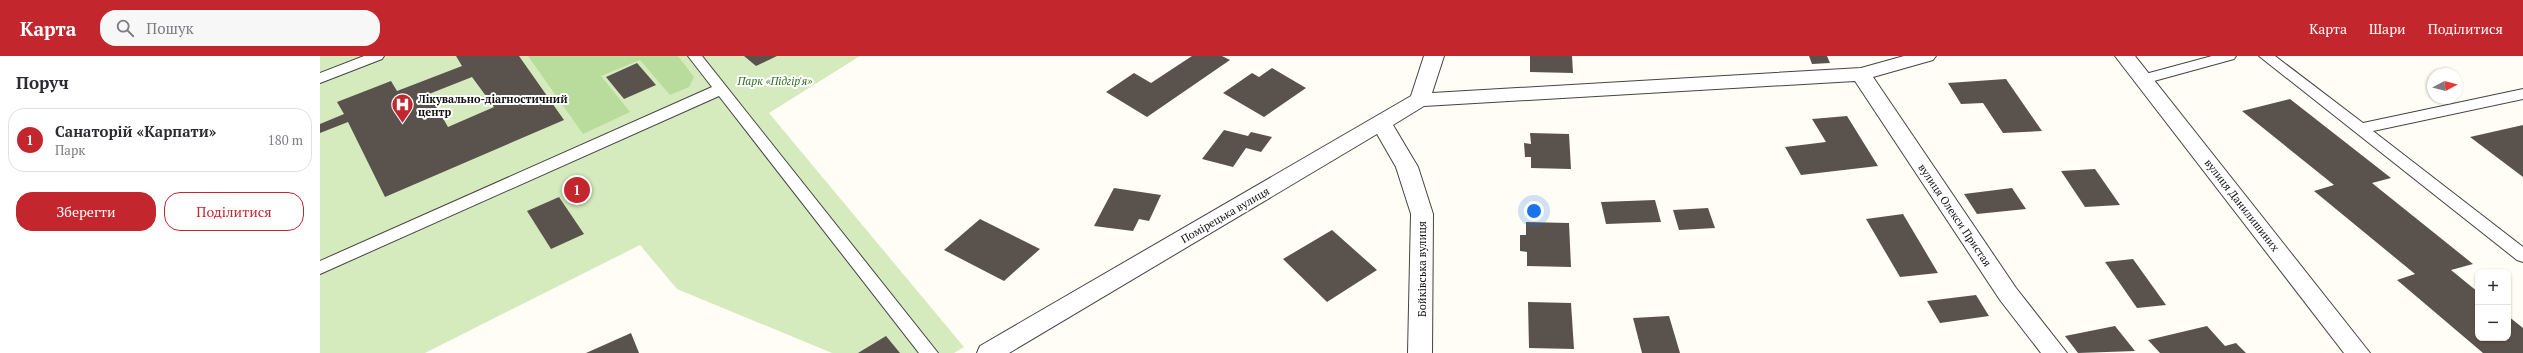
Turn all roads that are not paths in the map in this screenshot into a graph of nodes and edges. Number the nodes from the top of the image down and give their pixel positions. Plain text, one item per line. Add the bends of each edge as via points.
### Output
1 (377, 56) edge
2 (695, 56) edge
3 (1434, 56) edge
4 (1926, 56) edge
5 (2126, 56) edge
6 (2229, 56) edge
7 (2266, 56) edge
8 (1861, 74) junction
9 (320, 78) edge
10 (2143, 79) junction
11 (721, 89) junction
12 (2523, 94) edge
13 (1420, 100) junction
14 (1381, 123) junction
15 (2360, 129) junction
16 (2523, 256) edge
17 (320, 268) edge
18 (928, 353) edge
19 (989, 353) edge
20 (1420, 353) edge
21 (2055, 353) edge
22 (2358, 353) edge

1 - 9 lane
2 - 11 lane
3 - 13 street
4 - 8 street
5 - 10 street, вулиця Данилишиних
6 - 10 lane
7 - 15 lane
8 - 13 street
8 - 21 street, вулиця Олекси Пристая via 2008,294
10 - 22 street, вулиця Данилишиних
11 - 17 lane
11 - 18 lane
12 - 15 lane
13 - 14 street, Помірецька вулиця
14 - 19 street, Помірецька вулиця
14 - 20 street, Бойківська вулиця via 1408,166 1422,214
15 - 16 lane

